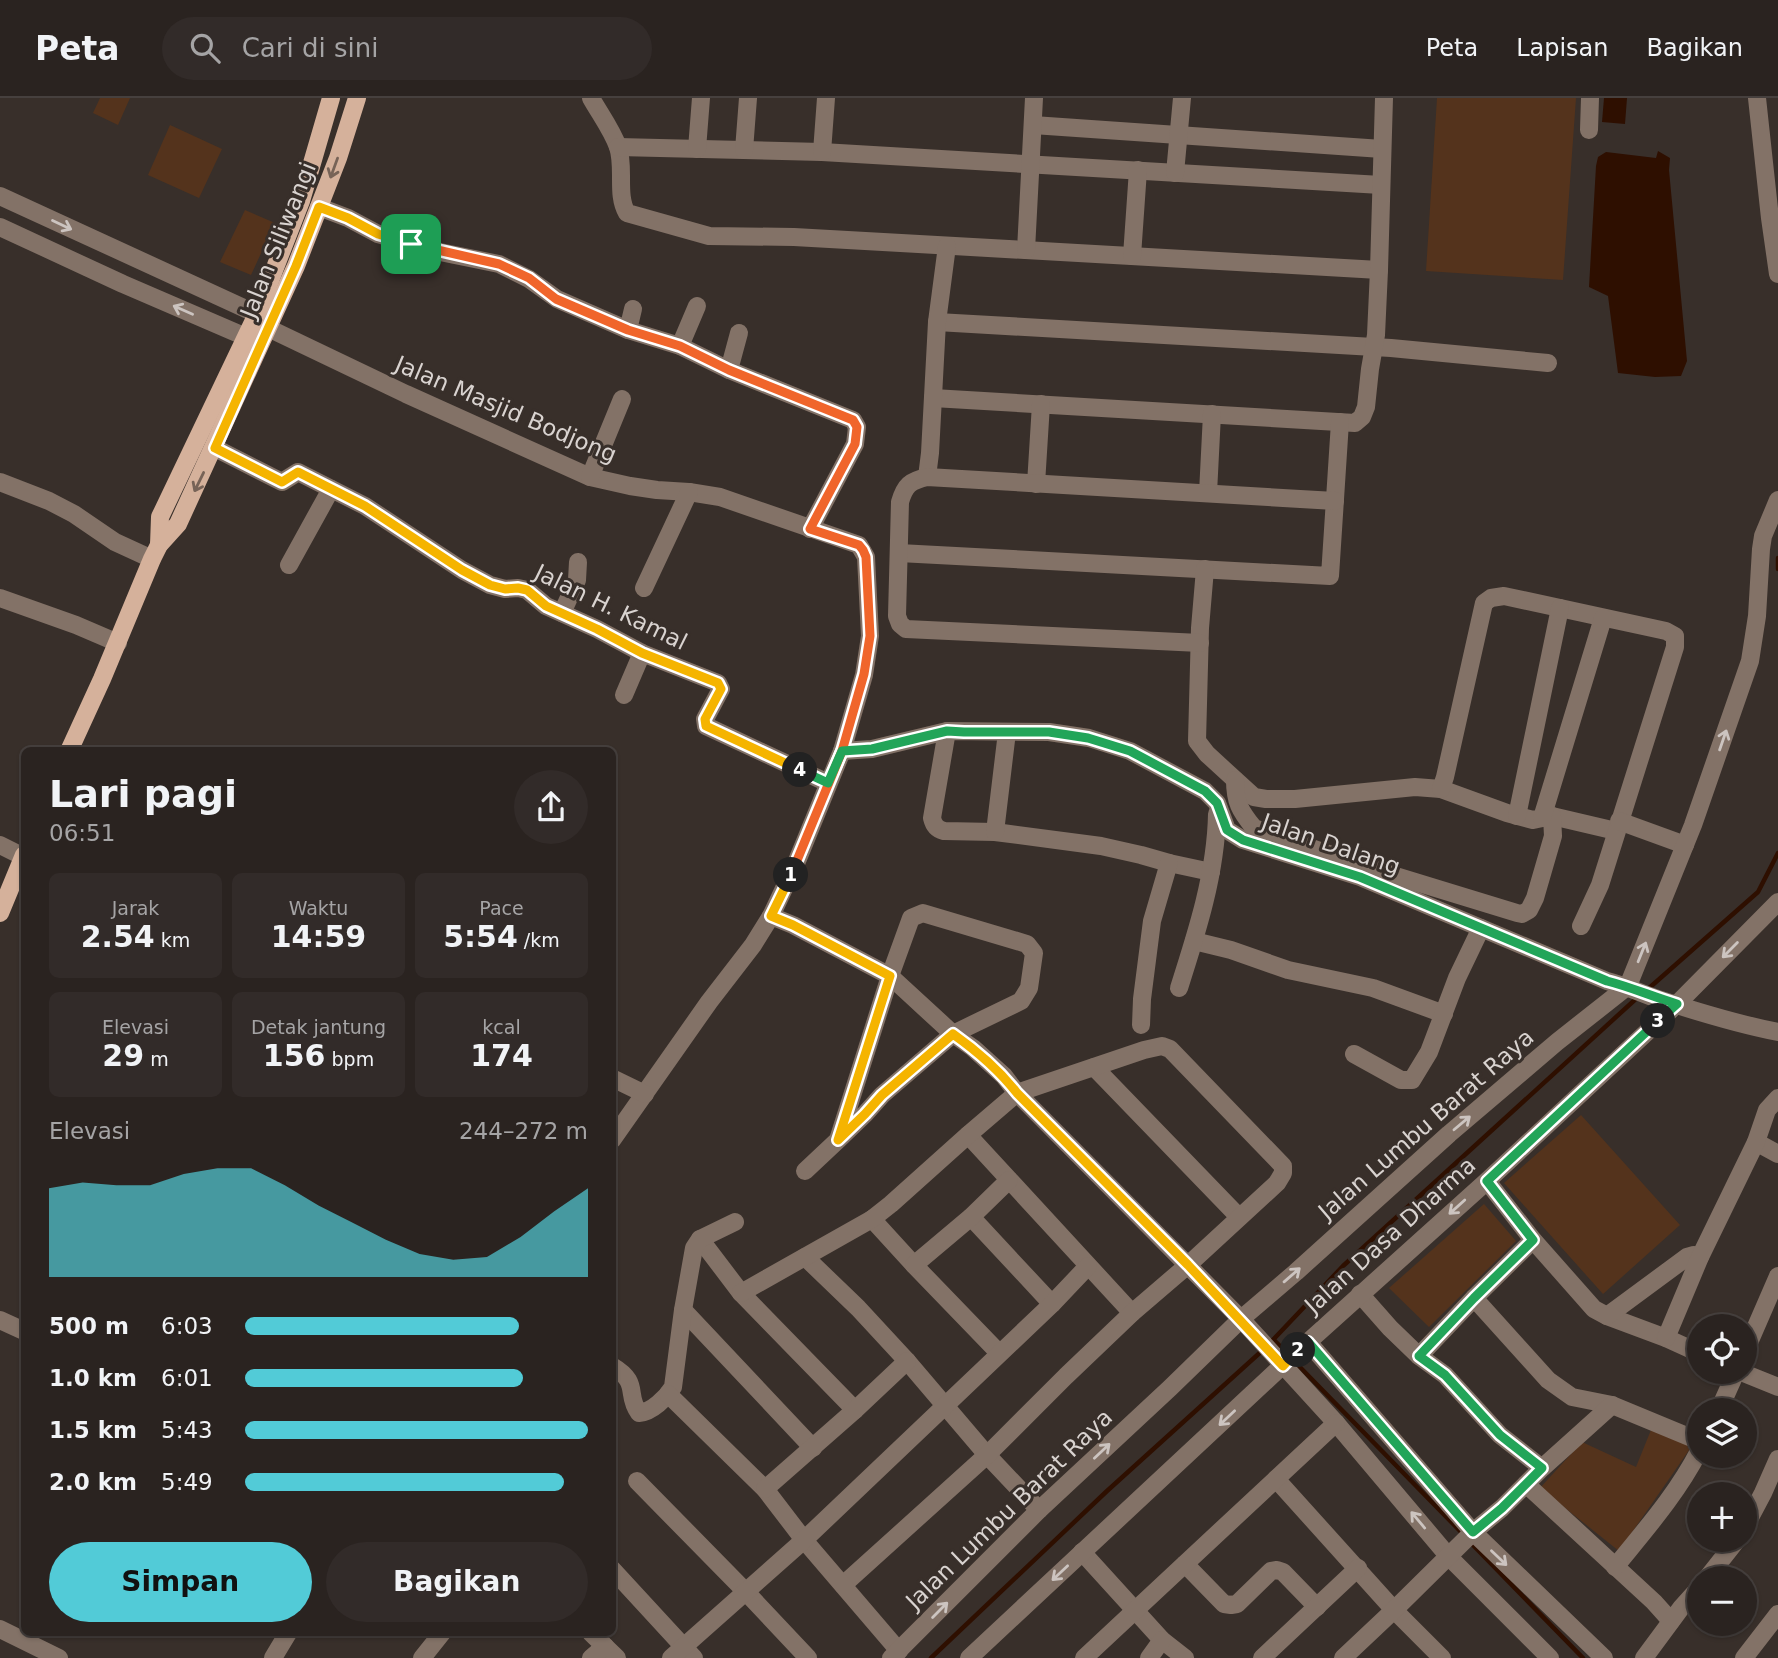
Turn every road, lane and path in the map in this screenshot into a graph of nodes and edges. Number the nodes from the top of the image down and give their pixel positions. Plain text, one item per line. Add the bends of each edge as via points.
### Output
1 (331, 98) edge
2 (357, 98) edge
3 (591, 98) edge
4 (701, 98) edge
5 (748, 98) edge
6 (826, 98) edge
7 (1034, 98) edge
8 (1182, 98) edge
9 (1384, 98) edge
10 (1590, 98) edge
11 (1757, 98) edge
12 (1033, 125) junction
13 (1588, 130) dead end
14 (1178, 135) junction
15 (618, 147) junction
16 (697, 149) junction
17 (1382, 149) junction
18 (744, 150) junction
19 (822, 152) junction
20 (1030, 164) junction
21 (1138, 170) junction
22 (1175, 173) junction
23 (1381, 184) junction
24 (0, 196) edge
25 (319, 207) junction
26 (38, 213) junction
27 (0, 227) edge
28 (25, 239) junction
29 (947, 246) junction
30 (1026, 250) junction
31 (1132, 256) junction
32 (135, 259) junction
33 (1380, 270) junction
34 (1778, 274) edge
35 (123, 284) junction
36 (232, 303) junction
37 (697, 306) dead end
38 (633, 309) dead end
39 (257, 314) junction
40 (937, 322) junction
41 (222, 327) junction
42 (268, 328) junction
43 (628, 330) junction
44 (739, 333) dead end
45 (246, 337) junction
46 (680, 346) junction
47 (1374, 347) junction
48 (1548, 363) dead end
49 (729, 370) junction
50 (229, 393) junction
51 (933, 398) junction
52 (622, 399) dead end
53 (1041, 404) junction
54 (1212, 414) junction
55 (1340, 422) junction
56 (215, 448) junction
57 (590, 477) junction
58 (927, 477) junction
59 (0, 482) edge
60 (1036, 484) junction
61 (331, 489) junction
62 (689, 492) junction
63 (1208, 493) junction
64 (1778, 500) edge
65 (1335, 501) junction
66 (810, 529) junction
67 (156, 552) junction
68 (899, 553) junction
69 (578, 562) dead end
70 (289, 565) dead end
71 (1205, 569) junction
72 (644, 588) dead end
73 (0, 598) edge
74 (1560, 608) junction
75 (562, 613) junction
76 (1603, 618) junction
77 (118, 643) junction
78 (1200, 643) junction
79 (642, 653) junction
80 (624, 695) dead end
81 (947, 731) junction
82 (1007, 732) junction
83 (71, 747) edge
84 (842, 751) junction
85 (1235, 780) junction
86 (828, 783) junction
87 (1441, 789) junction
88 (1217, 803) junction
89 (1517, 816) junction
90 (1547, 817) junction
91 (1618, 826) junction
92 (995, 832) junction
93 (0, 845) edge
94 (1685, 845) junction
95 (21, 855) edge
96 (21, 863) edge
97 (1169, 863) junction
98 (1211, 872) junction
99 (1778, 902) edge
100 (0, 913) edge
101 (771, 916) junction
102 (1581, 926) dead end
103 (1482, 928) junction
104 (1195, 941) junction
105 (890, 976) junction
106 (1180, 988) dead end
107 (1633, 989) junction
108 (1677, 1004) junction
109 (1444, 1014) junction
110 (1141, 1025) dead end
111 (1778, 1032) edge
112 (953, 1034) junction
113 (1354, 1054) dead end
114 (1094, 1067) junction
115 (616, 1080) edge
116 (1017, 1093) junction
117 (646, 1094) junction
118 (1778, 1098) edge
119 (616, 1135) edge
120 (968, 1135) junction
121 (838, 1140) junction
122 (1756, 1142) junction
123 (1778, 1154) edge
124 (805, 1171) dead end
125 (1009, 1180) junction
126 (1487, 1181) junction
127 (971, 1217) junction
128 (1239, 1217) junction
129 (872, 1219) junction
130 (735, 1222) dead end
131 (700, 1239) junction
132 (1533, 1240) junction
133 (805, 1257) junction
134 (1700, 1257) junction
135 (914, 1265) junction
136 (1188, 1265) junction
137 (1088, 1266) junction
138 (1778, 1276) edge
139 (741, 1293) junction
140 (1360, 1294) junction
141 (1474, 1298) junction
142 (1052, 1304) junction
143 (683, 1310) junction
144 (1132, 1313) junction
145 (1607, 1316) junction
146 (0, 1320) edge
147 (1244, 1323) junction
148 (1757, 1324) edge
149 (21, 1330) edge
150 (1666, 1338) junction
151 (1687, 1348) edge
152 (999, 1353) junction
153 (1290, 1355) junction
154 (1419, 1356) junction
155 (907, 1361) junction
156 (616, 1369) edge
157 (1757, 1379) edge
158 (1778, 1387) edge
159 (668, 1394) junction
160 (946, 1405) junction
161 (1612, 1405) junction
162 (855, 1410) junction
163 (1336, 1423) junction
164 (1687, 1436) edge
165 (813, 1448) junction
166 (987, 1455) junction
167 (1778, 1459) edge
168 (1542, 1468) junction
169 (1691, 1468) edge
170 (1276, 1479) junction
171 (637, 1481) dead end
172 (1526, 1484) junction
173 (765, 1489) junction
174 (1757, 1505) edge
175 (1039, 1510) junction
176 (1470, 1534) junction
177 (804, 1539) junction
178 (1082, 1552) junction
179 (1728, 1552) edge
180 (1452, 1554) junction
181 (1185, 1564) junction
182 (1716, 1566) edge
183 (1615, 1567) junction
184 (1358, 1568) junction
185 (616, 1574) edge
186 (843, 1586) junction
187 (750, 1587) junction
188 (1687, 1602) edge
189 (1317, 1607) junction
190 (1395, 1610) junction
191 (1135, 1611) junction
192 (1778, 1614) edge
193 (1671, 1621) junction
194 (0, 1629) edge
195 (286, 1636) edge
196 (440, 1636) edge
197 (593, 1636) edge
198 (1162, 1640) junction
199 (604, 1654) edge
200 (683, 1654) edge
201 (895, 1655) edge
202 (59, 1658) edge
203 (273, 1658) edge
204 (422, 1658) edge
205 (808, 1658) edge
206 (969, 1658) edge
207 (1084, 1658) edge
208 (1149, 1658) edge
209 (1185, 1658) edge
210 (1262, 1658) edge
211 (1343, 1658) edge
212 (1442, 1658) edge
213 (1550, 1658) edge
214 (1604, 1658) edge
215 (1644, 1658) edge
216 (1744, 1658) edge

1 - 39 main road, Jalan Siliwangi via 301,201
2 -> 25 main road, Jalan Siliwangi
3 - 15 street
4 - 16 street
5 - 18 street
6 - 19 street
7 - 12 street
8 - 14 street
9 - 17 street
10 - 13 street
11 - 34 street
12 - 14 street
12 - 20 street
14 - 17 street
14 - 22 street
15 - 16 street
15 - 29 street via 622,206 627,213 709,236
16 - 18 street
17 - 23 street
18 - 19 street
19 - 20 street
20 - 21 street
20 - 30 street
21 - 22 street
21 - 31 street
22 - 23 street
23 - 33 street
24 - 26 street
25 - 42 main road, Jalan Siliwangi
25 - 43 street via 378,234 499,264 529,278 556,299
26 - 28 street
26 -> 32 street
27 - 28 street
28 - 35 street
29 - 30 street
29 - 40 street
30 - 31 street
31 - 33 street
32 - 35 street
32 - 36 street
33 - 47 street
41 -> 35 street
36 - 39 street
36 - 41 street
37 - 46 street
38 - 43 street
39 - 42 street
39 - 45 main road, Jalan Siliwangi
40 - 47 street
40 - 51 street
41 - 45 street
42 - 45 street
42 - 50 main road, Jalan Siliwangi
42 - 57 street, Jalan Masjid Bodjong
43 - 46 street
44 - 49 street
45 - 50 main road, Jalan Siliwangi
46 - 49 street
47 - 48 street
47 - 55 street via 1362,418 1355,423
49 - 66 street via 853,420 857,427 855,444
50 - 56 main road
50 - 67 main road via 160,517
51 - 53 street
51 - 58 street
52 - 57 street
53 - 54 street
53 - 60 street
54 - 55 street
54 - 63 street
55 - 65 street
56 - 61 street, Jalan H. Kamal via 282,482 298,472
56 -> 67 main road via 178,524
57 - 62 street, Jalan Masjid Bodjong
58 - 60 street
58 - 68 street via 914,480 903,490
59 - 67 street via 61,508 115,542
60 - 63 street
61 - 70 street
61 - 75 street, Jalan H. Kamal via 462,570 490,585 527,590
62 - 66 street, Jalan Masjid Bodjong via 720,497
62 - 72 street
63 - 65 street
94 -> 64 street via 1750,661 1763,536
65 - 71 street via 1330,576
66 - 84 street, Jalan Masjid Bodjong via 859,545 866,557 870,636
67 - 77 main road
68 - 71 street
68 - 78 street via 897,616 906,629
69 - 75 street via 577,580
71 - 78 street
73 - 77 street
74 - 76 street
74 - 87 street via 1504,596 1484,603
74 - 89 street
75 - 79 street, Jalan H. Kamal
76 - 90 street
76 - 91 street via 1667,631 1676,641
77 - 83 main road
78 - 85 street via 1197,741
79 - 80 street
79 - 86 street, Jalan H. Kamal via 720,685 705,719 708,728
81 - 82 street, Jalan Dalang
81 - 84 street, Jalan Dalang via 872,749
81 - 92 street via 933,824 944,831
82 - 88 street, Jalan Dalang via 1088,738 1130,751 1205,791
82 - 92 street
84 - 86 street, Jalan Masjid Bodjong
85 - 87 street via 1254,797 1266,799
85 - 90 street via 1235,797 1254,828 1517,914 1529,910 1535,898 1553,836
86 - 101 street, Jalan Masjid Bodjong
87 - 89 street
88 - 98 street
88 - 103 street, Jalan Dalang via 1227,830 1243,840 1360,877
89 - 90 street
90 - 91 street
91 - 94 street
91 - 102 street via 1600,886
92 - 97 street via 1101,846
93 - 95 street
107 -> 94 street
96 - 100 main road
97 - 98 street
97 - 110 street via 1152,921
98 - 104 street
99 -> 108 street, Jalan Dasa Dharma
101 - 105 street
101 - 117 street, Jalan Masjid Bodjong
103 - 107 street, Jalan Dalang
103 - 109 street
104 - 106 street
104 - 109 street via 1288,970 1373,988
105 - 112 street
105 - 112 street via 916,915 1027,944 1034,953 1029,988 1021,1002
105 - 121 street
107 - 108 street, Jalan Dalang
147 -> 107 street, Jalan Lumbu Barat Raya via 1556,1042
108 - 111 street, Jalan Dalang
108 - 126 street, Jalan Dasa Dharma
109 - 113 street via 1412,1080 1401,1080
112 - 116 street via 1004,1076
112 - 121 street
114 - 116 street
114 - 128 street
114 - 128 street via 1144,1049 1170,1049 1283,1167 1277,1183
115 - 117 street
116 - 120 street
116 - 136 street
117 - 119 street, Jalan Masjid Bodjong
118 - 122 street via 1767,1110
120 - 125 street
120 - 129 street
121 - 124 street
122 - 123 street
122 - 134 street
125 - 127 street
125 - 137 street
126 - 132 street
126 -> 140 street, Jalan Dasa Dharma
127 - 135 street
127 - 142 street
128 - 136 street
129 - 133 street
129 - 135 street
130 - 131 street
131 - 139 street
131 - 143 street via 694,1248
132 - 141 street
132 - 145 street via 1588,1303
133 - 139 street
133 - 155 street
134 - 145 street via 1687,1257
134 - 150 street
135 - 152 street
136 - 144 street
136 - 147 street
137 - 142 street
137 - 144 street
138 - 148 street
139 - 162 street
140 - 153 street, Jalan Dasa Dharma
140 - 154 street
141 - 154 street
141 - 161 street via 1557,1388
142 - 152 street
143 - 159 street via 673,1387
143 - 165 street
144 - 166 street
145 - 150 street
146 - 149 street
147 - 153 street
175 -> 147 street, Jalan Lumbu Barat Raya
150 - 151 street
152 - 160 street
153 - 163 street
153 - 176 street
153 -> 178 street, Jalan Dasa Dharma
154 - 168 street via 1445,1375 1500,1435
155 - 160 street
155 - 162 street
156 - 159 street via 628,1378 639,1413
157 - 158 street
159 - 173 street
160 - 166 street
160 - 177 street
161 - 164 street
161 - 168 street
162 - 165 street
163 - 170 street
180 -> 163 street
165 - 173 street
166 - 175 street
166 - 186 street
167 - 174 street
168 - 172 street
169 - 183 street
170 - 181 street
170 - 184 street
171 - 187 street
172 - 176 street
172 - 183 street
173 - 177 street
201 -> 175 street, Jalan Lumbu Barat Raya
176 - 180 street
176 -> 214 street
177 - 186 street
177 - 187 street
178 - 191 street
178 -> 206 street, Jalan Dasa Dharma
179 - 182 street
180 - 190 street
180 - 213 street
181 - 189 street via 1224,1604 1237,1604 1277,1570
181 - 191 street
183 - 193 street
184 - 189 street
184 - 190 street
185 - 200 street
186 - 201 street
187 - 200 street
187 - 205 street
188 - 193 street
189 - 210 street
190 - 211 street
190 - 212 street
191 - 198 street
191 - 207 street
192 - 216 street
193 - 215 street
194 - 202 street
195 - 203 street
196 - 204 street
197 - 199 street
198 - 208 street
198 - 209 street

